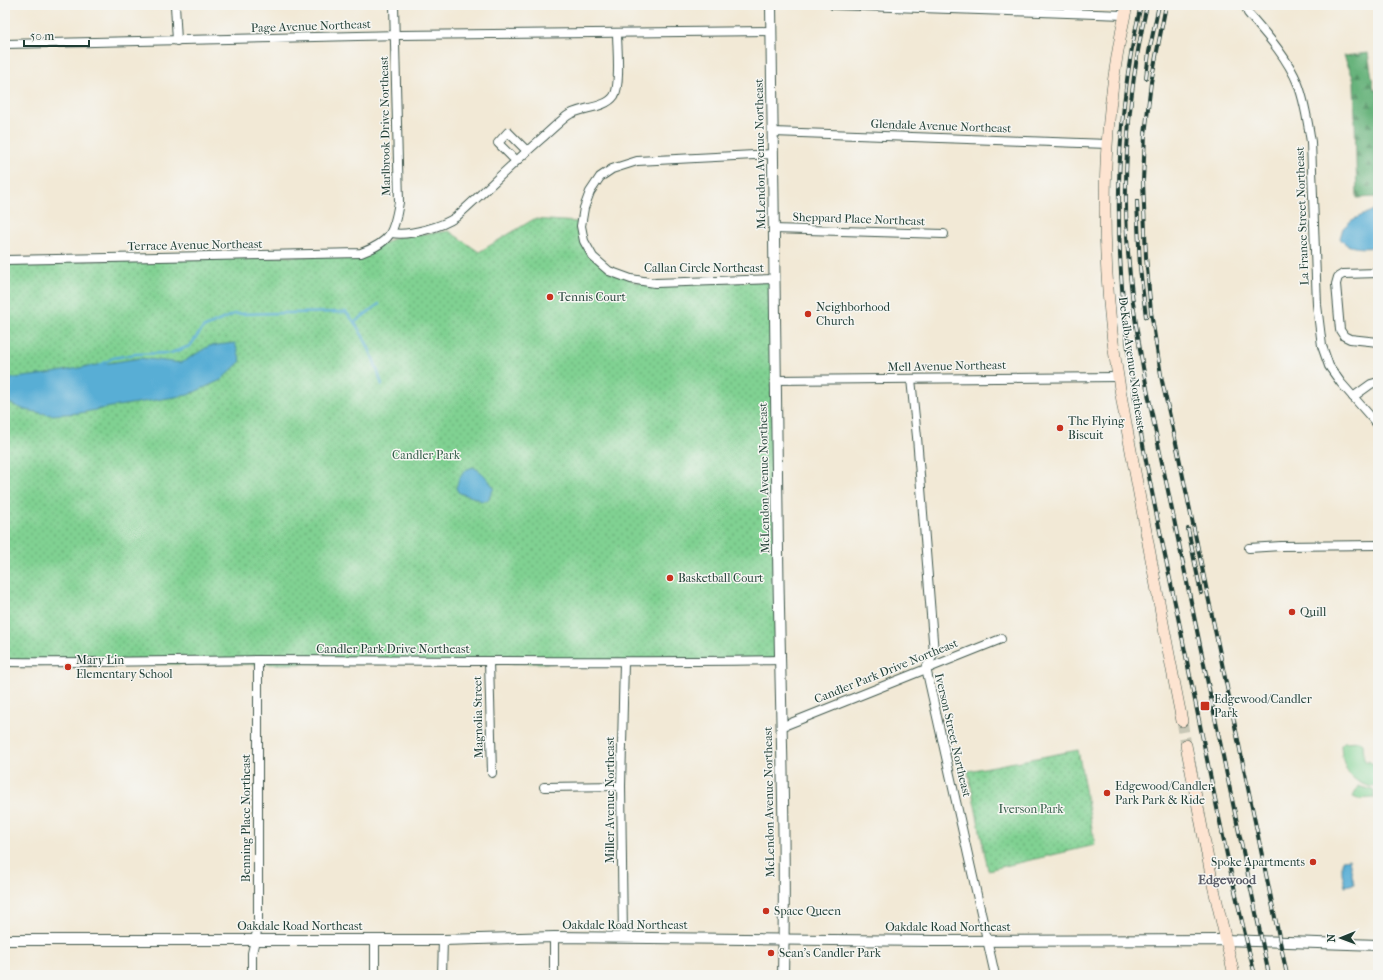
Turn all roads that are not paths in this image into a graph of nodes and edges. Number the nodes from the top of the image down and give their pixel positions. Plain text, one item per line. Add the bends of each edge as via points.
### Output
1 (175, 5) edge
2 (394, 5) edge
3 (771, 5) edge
4 (833, 5) edge
5 (1246, 5) edge
6 (1125, 10) edge
7 (771, 31) junction
8 (617, 33) junction
9 (396, 35) junction
10 (177, 41) junction
11 (5, 44) edge
12 (773, 132) junction
13 (1108, 144) junction
14 (527, 151) junction
15 (773, 154) junction
16 (516, 161) junction
17 (773, 229) junction
18 (392, 233) junction
19 (944, 234) dead end
20 (5, 260) edge
21 (1378, 273) edge
22 (774, 279) junction
23 (1378, 342) edge
24 (1118, 377) junction
25 (911, 379) junction
26 (776, 380) junction
27 (1378, 382) edge
28 (1353, 397) junction
29 (1378, 425) edge
30 (1378, 545) edge
31 (1249, 548) dead end
32 (1001, 638) dead end
33 (258, 660) junction
34 (781, 660) junction
35 (489, 661) junction
36 (5, 662) edge
37 (624, 662) junction
38 (926, 668) junction
39 (1182, 721) tunnel mouth
40 (781, 727) junction
41 (1186, 745) tunnel mouth
42 (492, 773) dead end
43 (621, 786) junction
44 (544, 787) dead end
45 (554, 937) junction
46 (623, 938) junction
47 (374, 939) junction
48 (784, 939) junction
49 (5, 940) edge
50 (255, 940) junction
51 (443, 940) junction
52 (987, 940) junction
53 (1225, 940) junction
54 (1378, 945) edge
55 (252, 975) edge
56 (375, 975) edge
57 (442, 975) edge
58 (554, 975) edge
59 (783, 975) edge
60 (995, 975) edge
61 (1234, 975) edge

1 - 10 street
2 - 9 street, Marlbrook Drive Northeast
3 - 7 street, McLendon Avenue Northeast
4 - 6 street
5 - 28 street, La France Street Northeast via 1248,13 1288,63 1307,115 1311,142 1317,305 1322,346 1329,366
6 - 13 main road, DeKalb Avenue Northeast via 1114,79
7 - 8 street, Page Avenue Northeast
7 - 12 street, McLendon Avenue Northeast
8 - 9 street, Page Avenue Northeast
8 - 14 street via 618,83 614,95 607,102 568,115
9 - 10 street, Page Avenue Northeast
9 - 18 street, Marlbrook Drive Northeast via 399,202
10 - 11 street, Page Avenue Northeast
12 - 13 street, Glendale Avenue Northeast
12 - 15 street, McLendon Avenue Northeast
13 - 24 main road, DeKalb Avenue Northeast via 1106,247 1111,324
14 - 16 street
14 - 16 street via 508,132 498,143
15 - 17 street, McLendon Avenue Northeast
15 - 22 street, Callan Circle Northeast via 637,161 612,169 600,177 590,192 581,226 584,241 593,257 609,271 631,280 661,282
16 - 18 street via 449,222 403,234
17 - 19 street, Sheppard Place Northeast
17 - 22 street, McLendon Avenue Northeast
18 - 20 street, Terrace Avenue Northeast via 372,249 361,253
21 - 23 street via 1343,274 1338,277 1336,284 1340,330 1344,336
22 - 26 street, McLendon Avenue Northeast
24 - 25 street, Mell Avenue Northeast
24 - 39 main road, DeKalb Avenue Northeast
25 - 26 street, Mell Avenue Northeast
25 - 38 street, Iverson Street Northeast via 934,652
26 - 34 street, McLendon Avenue Northeast
27 - 28 street
28 - 29 street, La France Street Northeast
30 - 31 street
32 - 38 street, Candler Park Drive Northeast
33 - 35 street, Candler Park Drive Northeast
33 - 36 street, Candler Park Drive Northeast
33 - 50 street, Benning Place Northeast via 258,927
34 - 37 street, Candler Park Drive Northeast
34 - 40 street, McLendon Avenue Northeast
35 - 37 street, Candler Park Drive Northeast
35 - 42 street, Magnolia Street
37 - 43 street, Miller Avenue Northeast
38 - 40 street, Candler Park Drive Northeast
38 - 52 street, Iverson Street Northeast
40 - 48 street, McLendon Avenue Northeast
41 - 53 main road
43 - 44 street
43 - 46 street, Miller Avenue Northeast
45 - 46 street, Oakdale Road Northeast
45 - 51 street, Oakdale Road Northeast
45 - 58 street
46 - 48 street, Oakdale Road Northeast
47 - 50 street, Oakdale Road Northeast
47 - 51 street, Oakdale Road Northeast
47 - 56 street
48 - 52 street, Oakdale Road Northeast
48 - 59 street, McLendon Avenue Northeast
49 - 50 street, Oakdale Road Northeast
50 - 55 street, Benning Place Northeast
51 - 57 street
52 - 53 street, Oakdale Road Northeast
52 - 60 street, Iverson Street Northeast
53 - 54 street, Oakdale Road Northeast
53 - 61 main road

